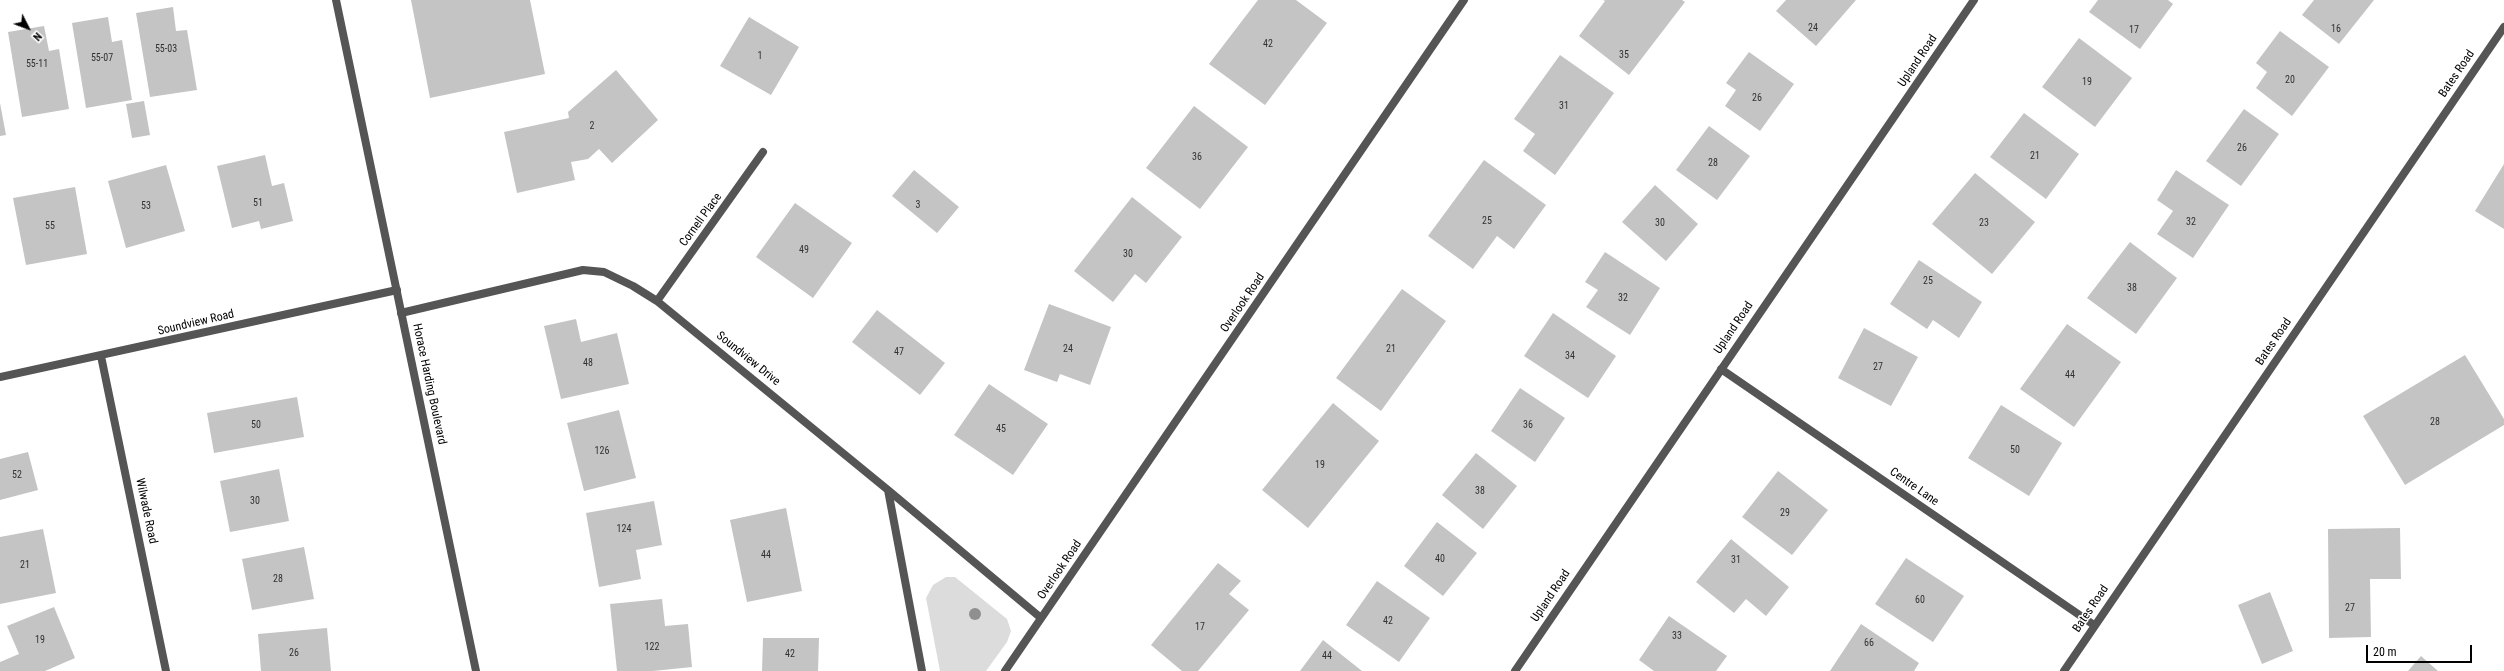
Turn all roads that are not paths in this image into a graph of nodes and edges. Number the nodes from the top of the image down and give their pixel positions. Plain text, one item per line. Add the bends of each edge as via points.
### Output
1 (336, 0) edge
2 (1464, 0) edge
3 (1974, 0) edge
4 (2504, 27) edge
5 (2501, 38) edge
6 (763, 152) dead end
7 (397, 290) junction
8 (657, 301) junction
9 (401, 313) junction
10 (101, 356) junction
11 (1721, 368) junction
12 (0, 377) edge
13 (888, 490) junction
14 (1041, 618) junction
15 (2094, 625) junction
16 (166, 671) edge
17 (476, 671) edge
18 (922, 671) edge
19 (1005, 671) edge
20 (1515, 671) edge
21 (2064, 671) edge

1 - 7 street, Horace Harding Boulevard
2 - 14 street, Overlook Road
3 - 11 street, Upland Road
4 - 5 street, Bates Road
5 - 15 street, Bates Road
6 - 8 street, Cornell Place
7 - 9 street, Horace Harding Boulevard
7 - 10 street, Soundview Road
8 - 9 street, Soundview Drive via 604,272 582,270
8 - 13 street, Soundview Drive
9 - 17 street, Horace Harding Boulevard
10 - 12 street, Soundview Road
10 - 16 street, Wilwade Road
11 - 15 street, Centre Lane
11 - 20 street, Upland Road
13 - 14 street, Overlook Road
13 - 18 street
14 - 19 street, Overlook Road
15 - 21 street, Bates Road

